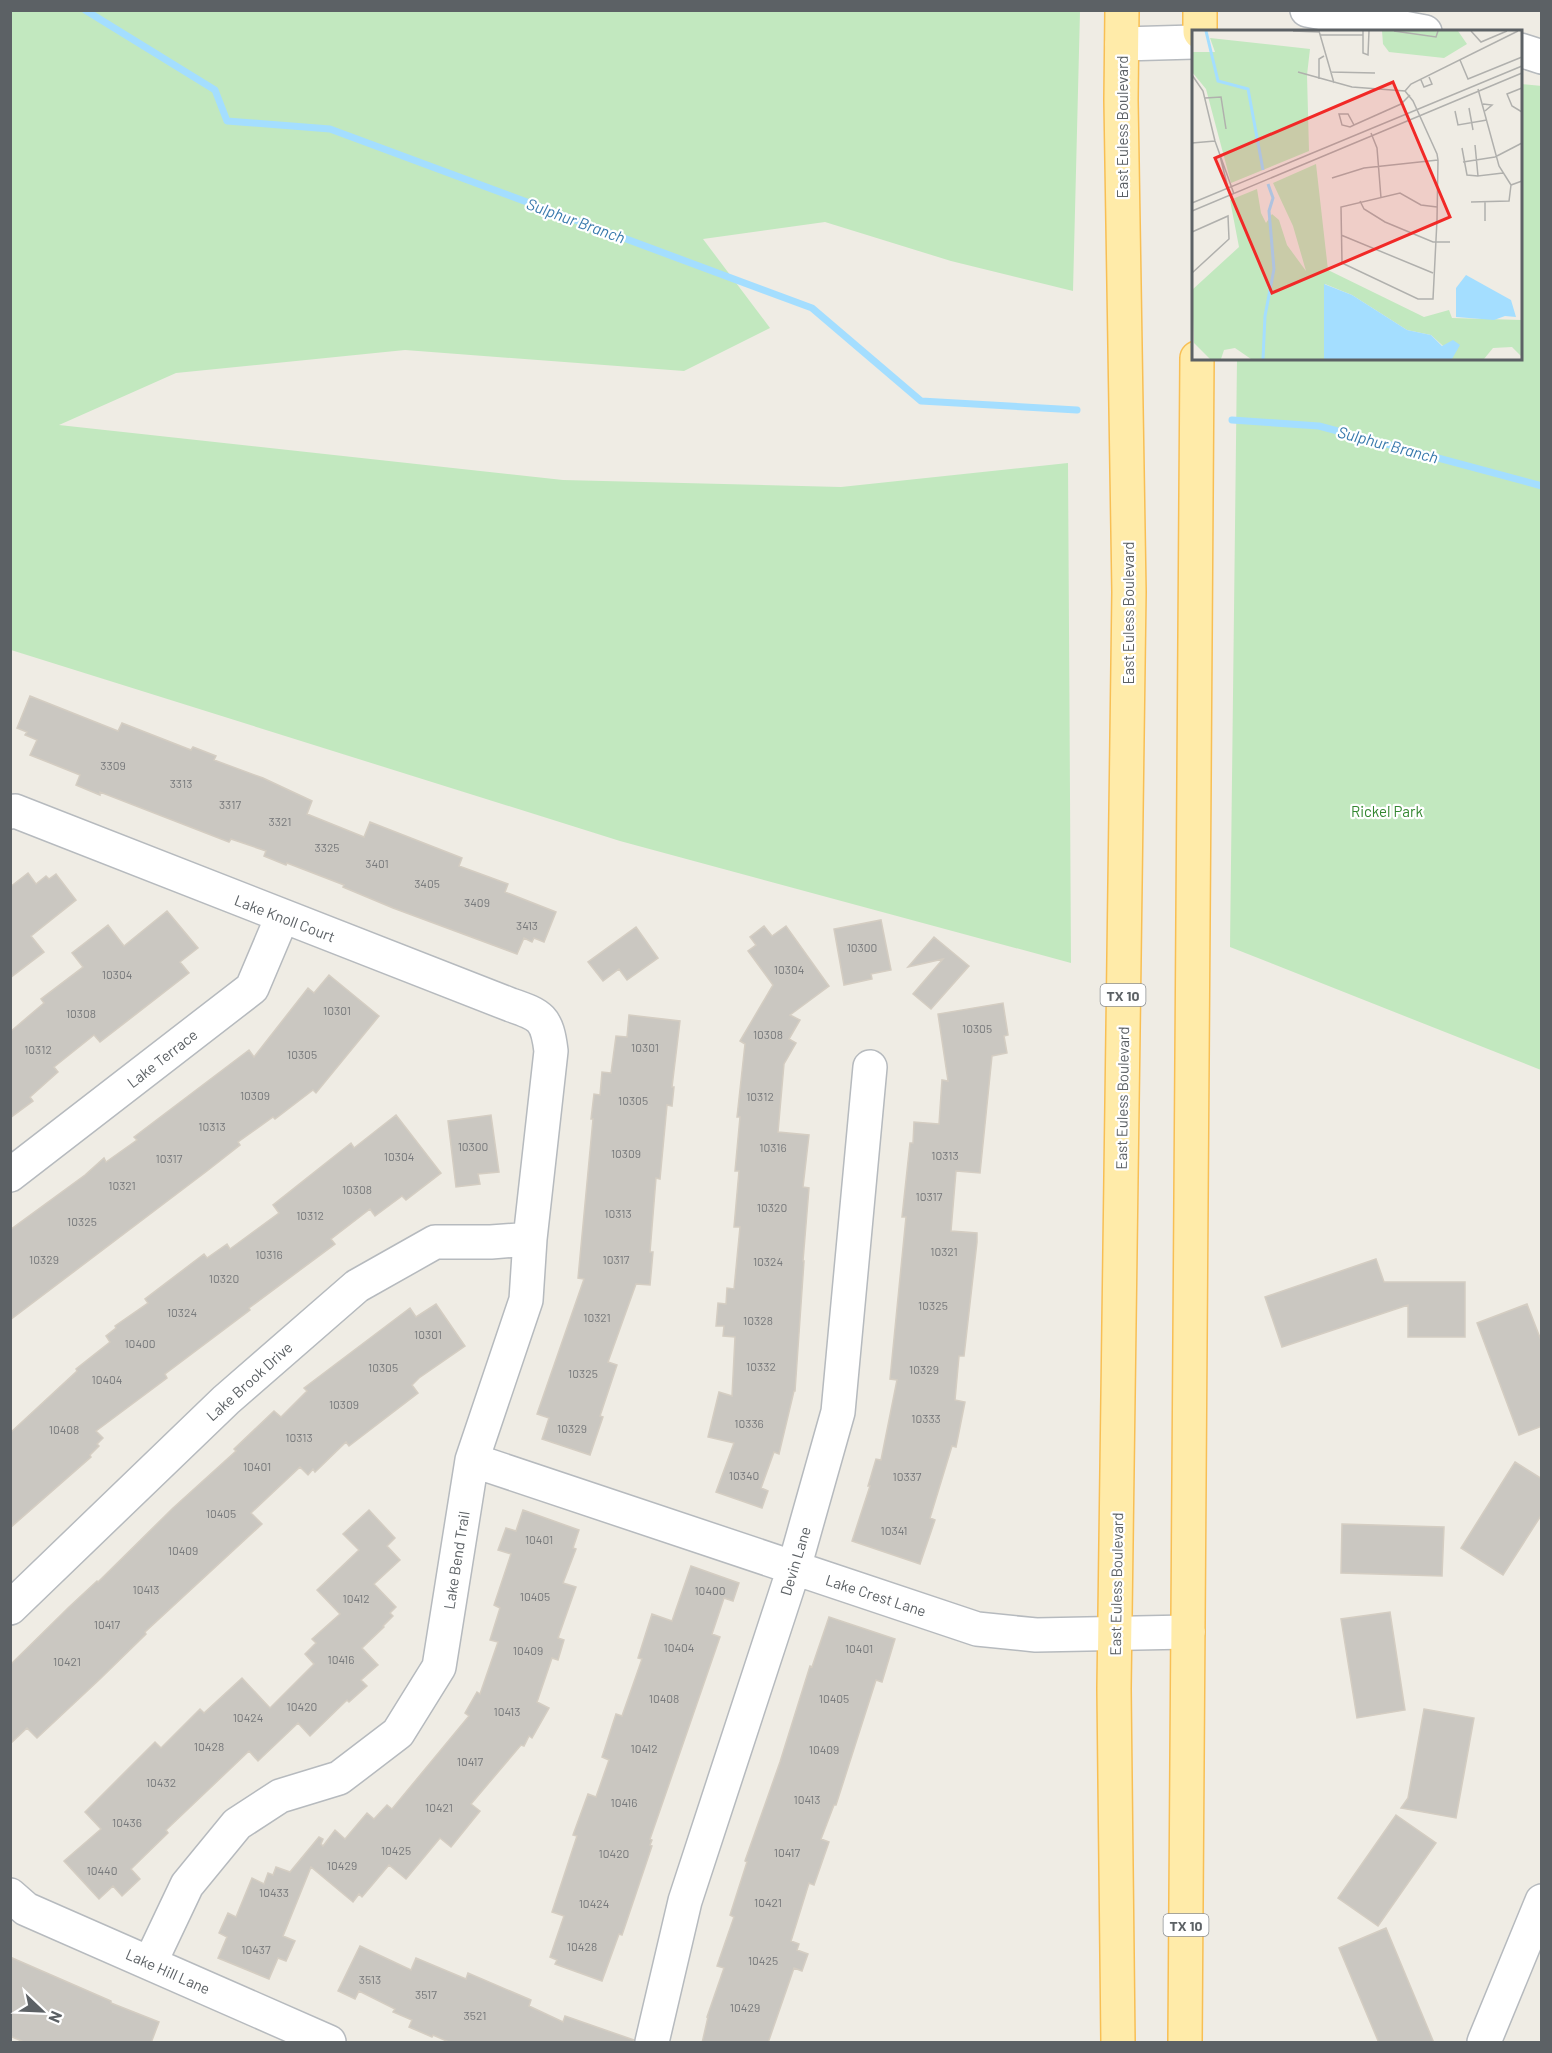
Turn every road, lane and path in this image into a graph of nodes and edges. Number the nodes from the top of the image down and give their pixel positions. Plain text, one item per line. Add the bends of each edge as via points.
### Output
1 (1122, 10) edge
2 (1200, 10) edge
3 (1307, 10) edge
4 (1200, 30) edge
5 (1414, 30) edge
6 (1192, 42) edge
7 (1122, 44) junction
8 (1522, 50) edge
9 (1542, 57) edge
10 (1542, 73) edge
11 (1522, 75) edge
12 (1197, 360) edge
13 (13, 812) edge
14 (282, 916) junction
15 (549, 1031) joint
16 (870, 1066) dead end
17 (10, 1175) edge
18 (530, 1239) junction
19 (472, 1460) junction
20 (794, 1568) junction
21 (10, 1608) edge
22 (1188, 1632) junction
23 (1115, 1633) junction
24 (10, 1895) edge
25 (1542, 1901) edge
26 (150, 1963) junction
27 (329, 2043) edge
28 (652, 2043) edge
29 (1118, 2043) edge
30 (1185, 2043) edge
31 (1485, 2043) edge

1 - 7 main road, East Euless Boulevard / TX 10
2 - 4 main road
3 - 5 street
6 - 7 street
7 - 23 main road, East Euless Boulevard / TX 10 via 1129,592
8 - 9 street
10 - 11 street
12 - 22 main road, TX 10
13 - 14 street, Lake Knoll Court
14 - 15 street, Lake Knoll Court via 535,1013
14 - 17 street, Lake Terrace via 252,988
15 - 18 street, Lake Bend Trail via 551,1051
16 - 20 street, Devin Lane via 838,1412
18 - 19 street, Lake Bend Trail via 526,1300
18 - 21 street, Lake Brook Drive via 435,1242 357,1286 226,1400
19 - 20 street, Lake Crest Lane
19 - 26 street, Lake Bend Trail via 439,1667 398,1733 339,1779 280,1796 237,1824 187,1885
20 - 23 street, Lake Crest Lane via 977,1629 1036,1635
20 - 28 street, Devin Lane via 685,1901
22 - 23 street, Lake Crest Lane
22 - 30 main road, TX 10
23 - 29 main road, East Euless Boulevard / TX 10
24 - 26 street, Lake Hill Lane via 26,1908
25 - 31 street
26 - 27 street, Lake Hill Lane

